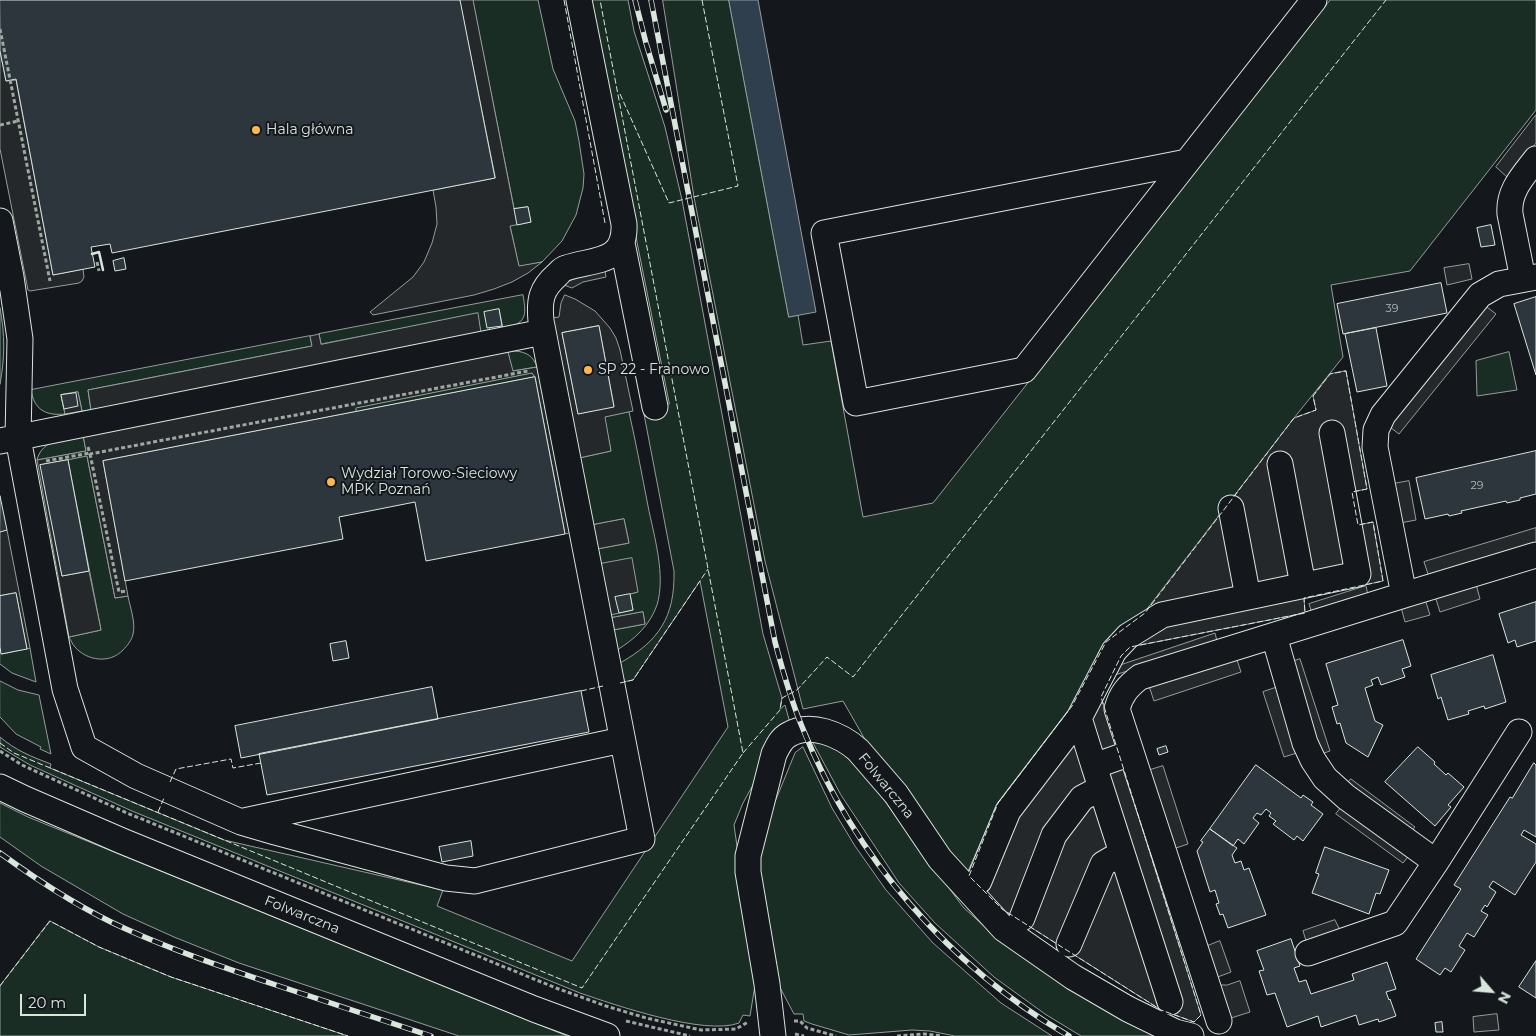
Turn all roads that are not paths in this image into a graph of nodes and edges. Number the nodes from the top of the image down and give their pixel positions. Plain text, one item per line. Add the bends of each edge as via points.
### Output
1 (579, 0) edge
2 (1314, 0) edge
3 (1536, 159) edge
4 (1187, 162) junction
5 (0, 222) edge
6 (622, 243) junction
7 (5, 277) edge
8 (1530, 278) edge
9 (543, 332) junction
10 (656, 407) dead end
11 (1332, 433) dead end
12 (9, 440) edge
13 (1280, 464) dead end
14 (1231, 508) dead end
15 (1536, 555) edge
16 (1303, 585) junction
17 (1404, 595) junction
18 (1248, 597) junction
19 (1274, 636) junction
20 (1078, 718) junction
21 (1519, 732) dead end
22 (622, 740) junction
23 (1131, 753) junction
24 (1097, 777) junction
25 (0, 787) edge
26 (241, 822) junction
27 (1122, 853) junction
28 (1436, 862) junction
29 (979, 881) dead end
30 (1022, 918) dead end
31 (1069, 944) dead end
32 (1308, 953) dead end
33 (1170, 1002) dead end
34 (1219, 1020) dead end
35 (772, 1029) edge
36 (607, 1036) edge
37 (1191, 1036) edge

1 - 6 street via 624,224
2 - 4 street
3 - 8 street via 1519,180 1509,204
4 - 4 street via 824,233 856,403 1024,370
5 - 7 street
6 - 9 street via 617,251 602,260 564,269 549,282 540,306
6 - 10 street
7 - 12 street via 20,339
8 - 17 street via 1499,284 1480,295 1383,415 1376,430 1375,447
9 - 12 street
9 - 22 street
11 - 16 street via 1358,574
12 - 26 street via 65,688 84,747 136,776
13 - 16 street
14 - 18 street
15 - 17 street
16 - 18 street
17 - 19 street
18 - 20 street via 1162,615 1128,636 1114,651
19 - 23 street via 1140,677 1127,686 1117,709
19 - 28 street via 1305,743 1325,778
20 - 24 street
20 - 29 street via 1008,812
21 - 28 street
22 - 26 street
22 - 26 street via 642,839 475,881 446,878
23 - 24 street
23 - 34 street
24 - 27 street
24 - 30 street via 1054,835
25 - 36 street, Folwarczna via 122,841
27 - 31 street via 1102,864
27 - 33 street
28 - 32 street via 1395,923
35 - 37 street, Folwarczna via 748,872 749,847 780,742 794,732 814,730 838,737 858,750 896,794 940,859 1004,929 1128,1009 1175,1032

